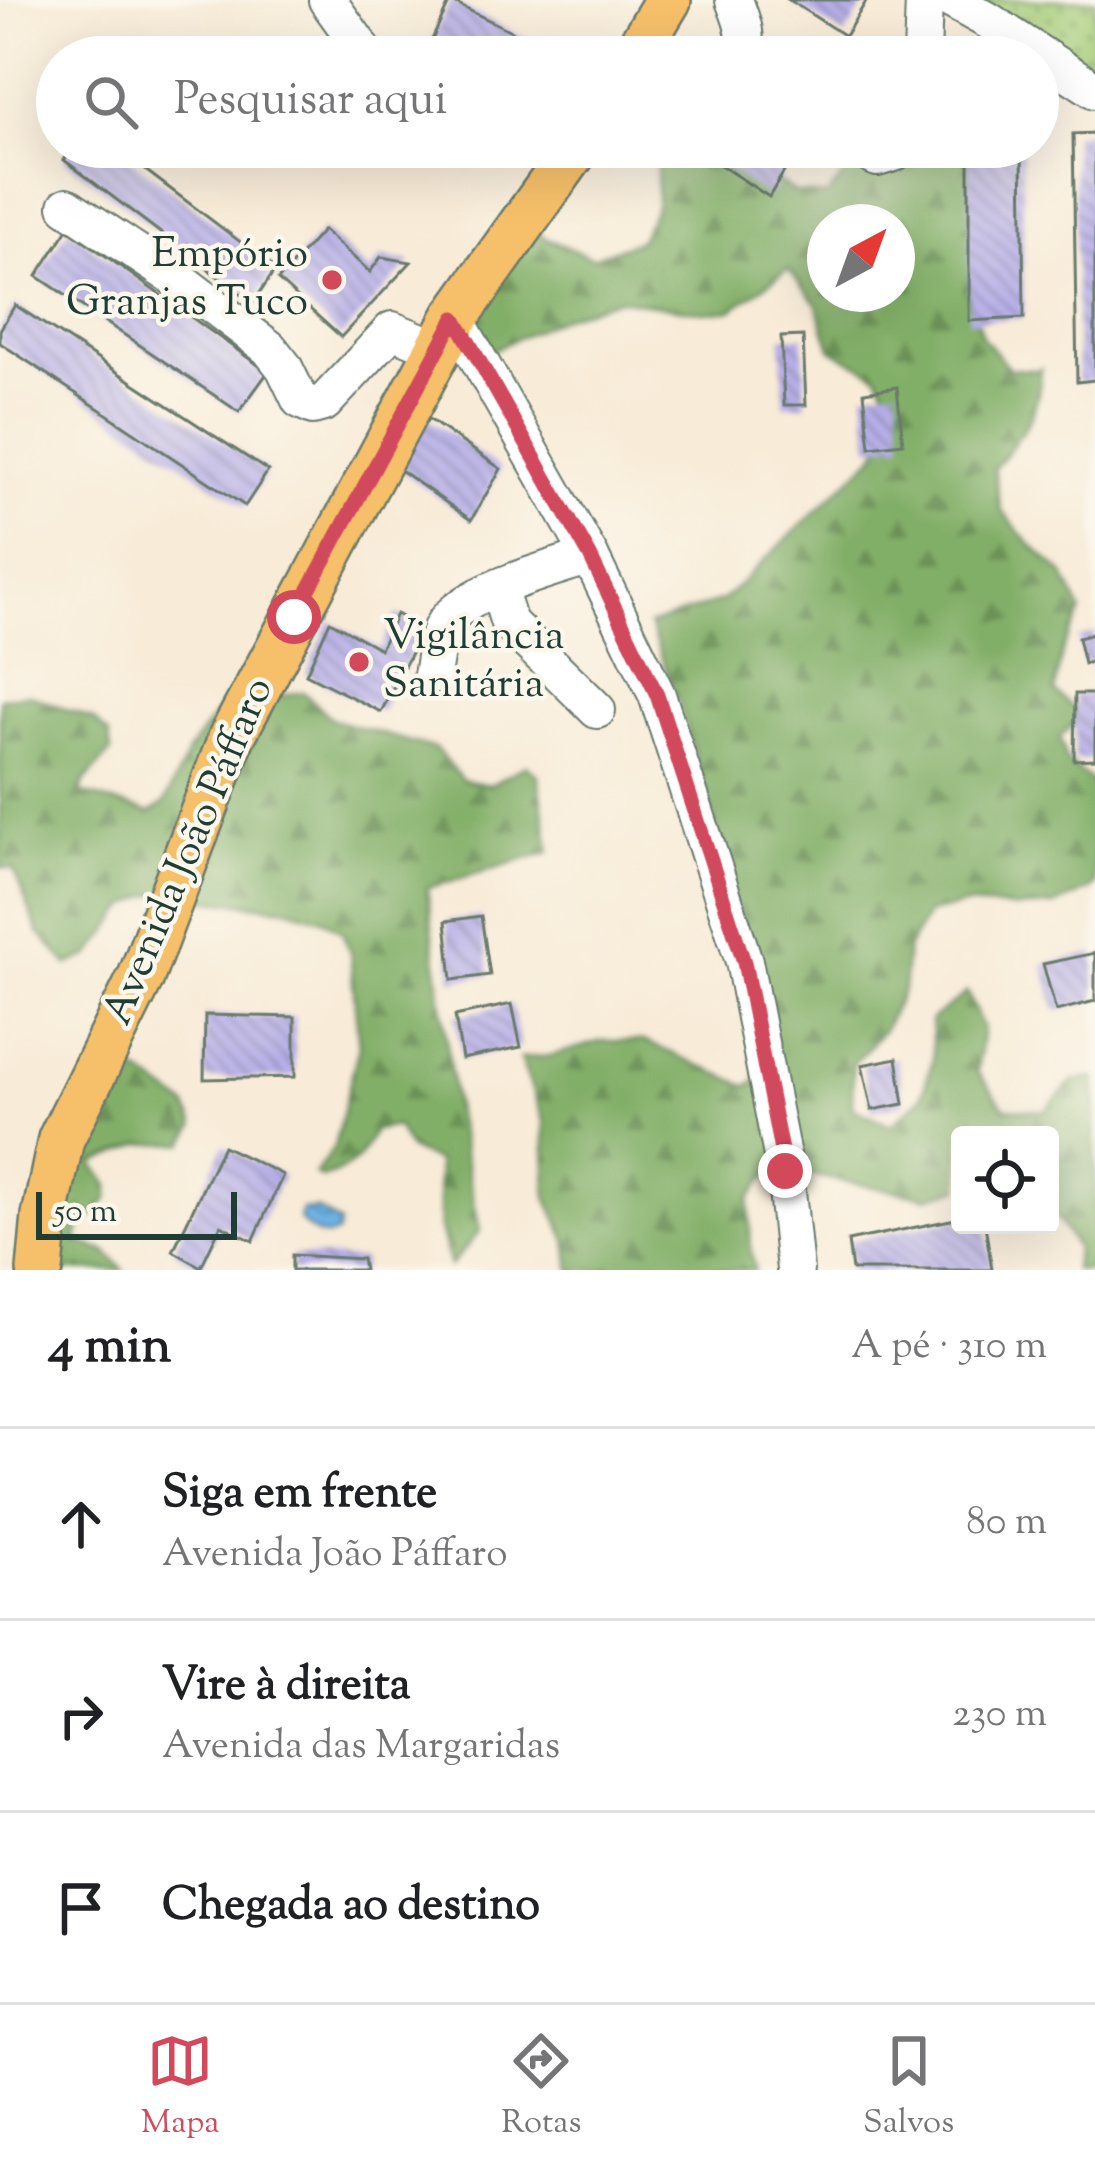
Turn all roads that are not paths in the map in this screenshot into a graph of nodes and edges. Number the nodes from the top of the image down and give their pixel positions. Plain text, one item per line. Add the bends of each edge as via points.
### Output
1 (327, 0) edge
2 (734, 0) edge
3 (925, 0) edge
4 (951, 0) edge
5 (656, 4) edge
6 (353, 36) edge
7 (643, 36) edge
8 (746, 36) edge
9 (923, 36) edge
10 (1012, 36) edge
11 (1059, 67) edge
12 (1095, 90) edge
13 (550, 168) edge
14 (67, 206) dead end
15 (447, 333) junction
16 (590, 556) junction
17 (498, 588) junction
18 (432, 675) dead end
19 (597, 710) dead end
20 (40, 1270) edge
21 (795, 1270) edge

1 - 6 street
2 - 8 street
3 - 9 street
4 - 10 street
5 - 7 main road
11 - 12 street
13 - 15 main road, Avenida João Páffaro
14 - 15 street via 269,348 299,400 313,406 392,330
15 - 16 street
15 - 20 main road, Avenida João Páffaro via 232,736 141,977 62,1139
16 - 17 street
16 - 21 street via 657,695 744,962 785,1171
17 - 18 street via 454,611
17 - 19 street via 509,623

